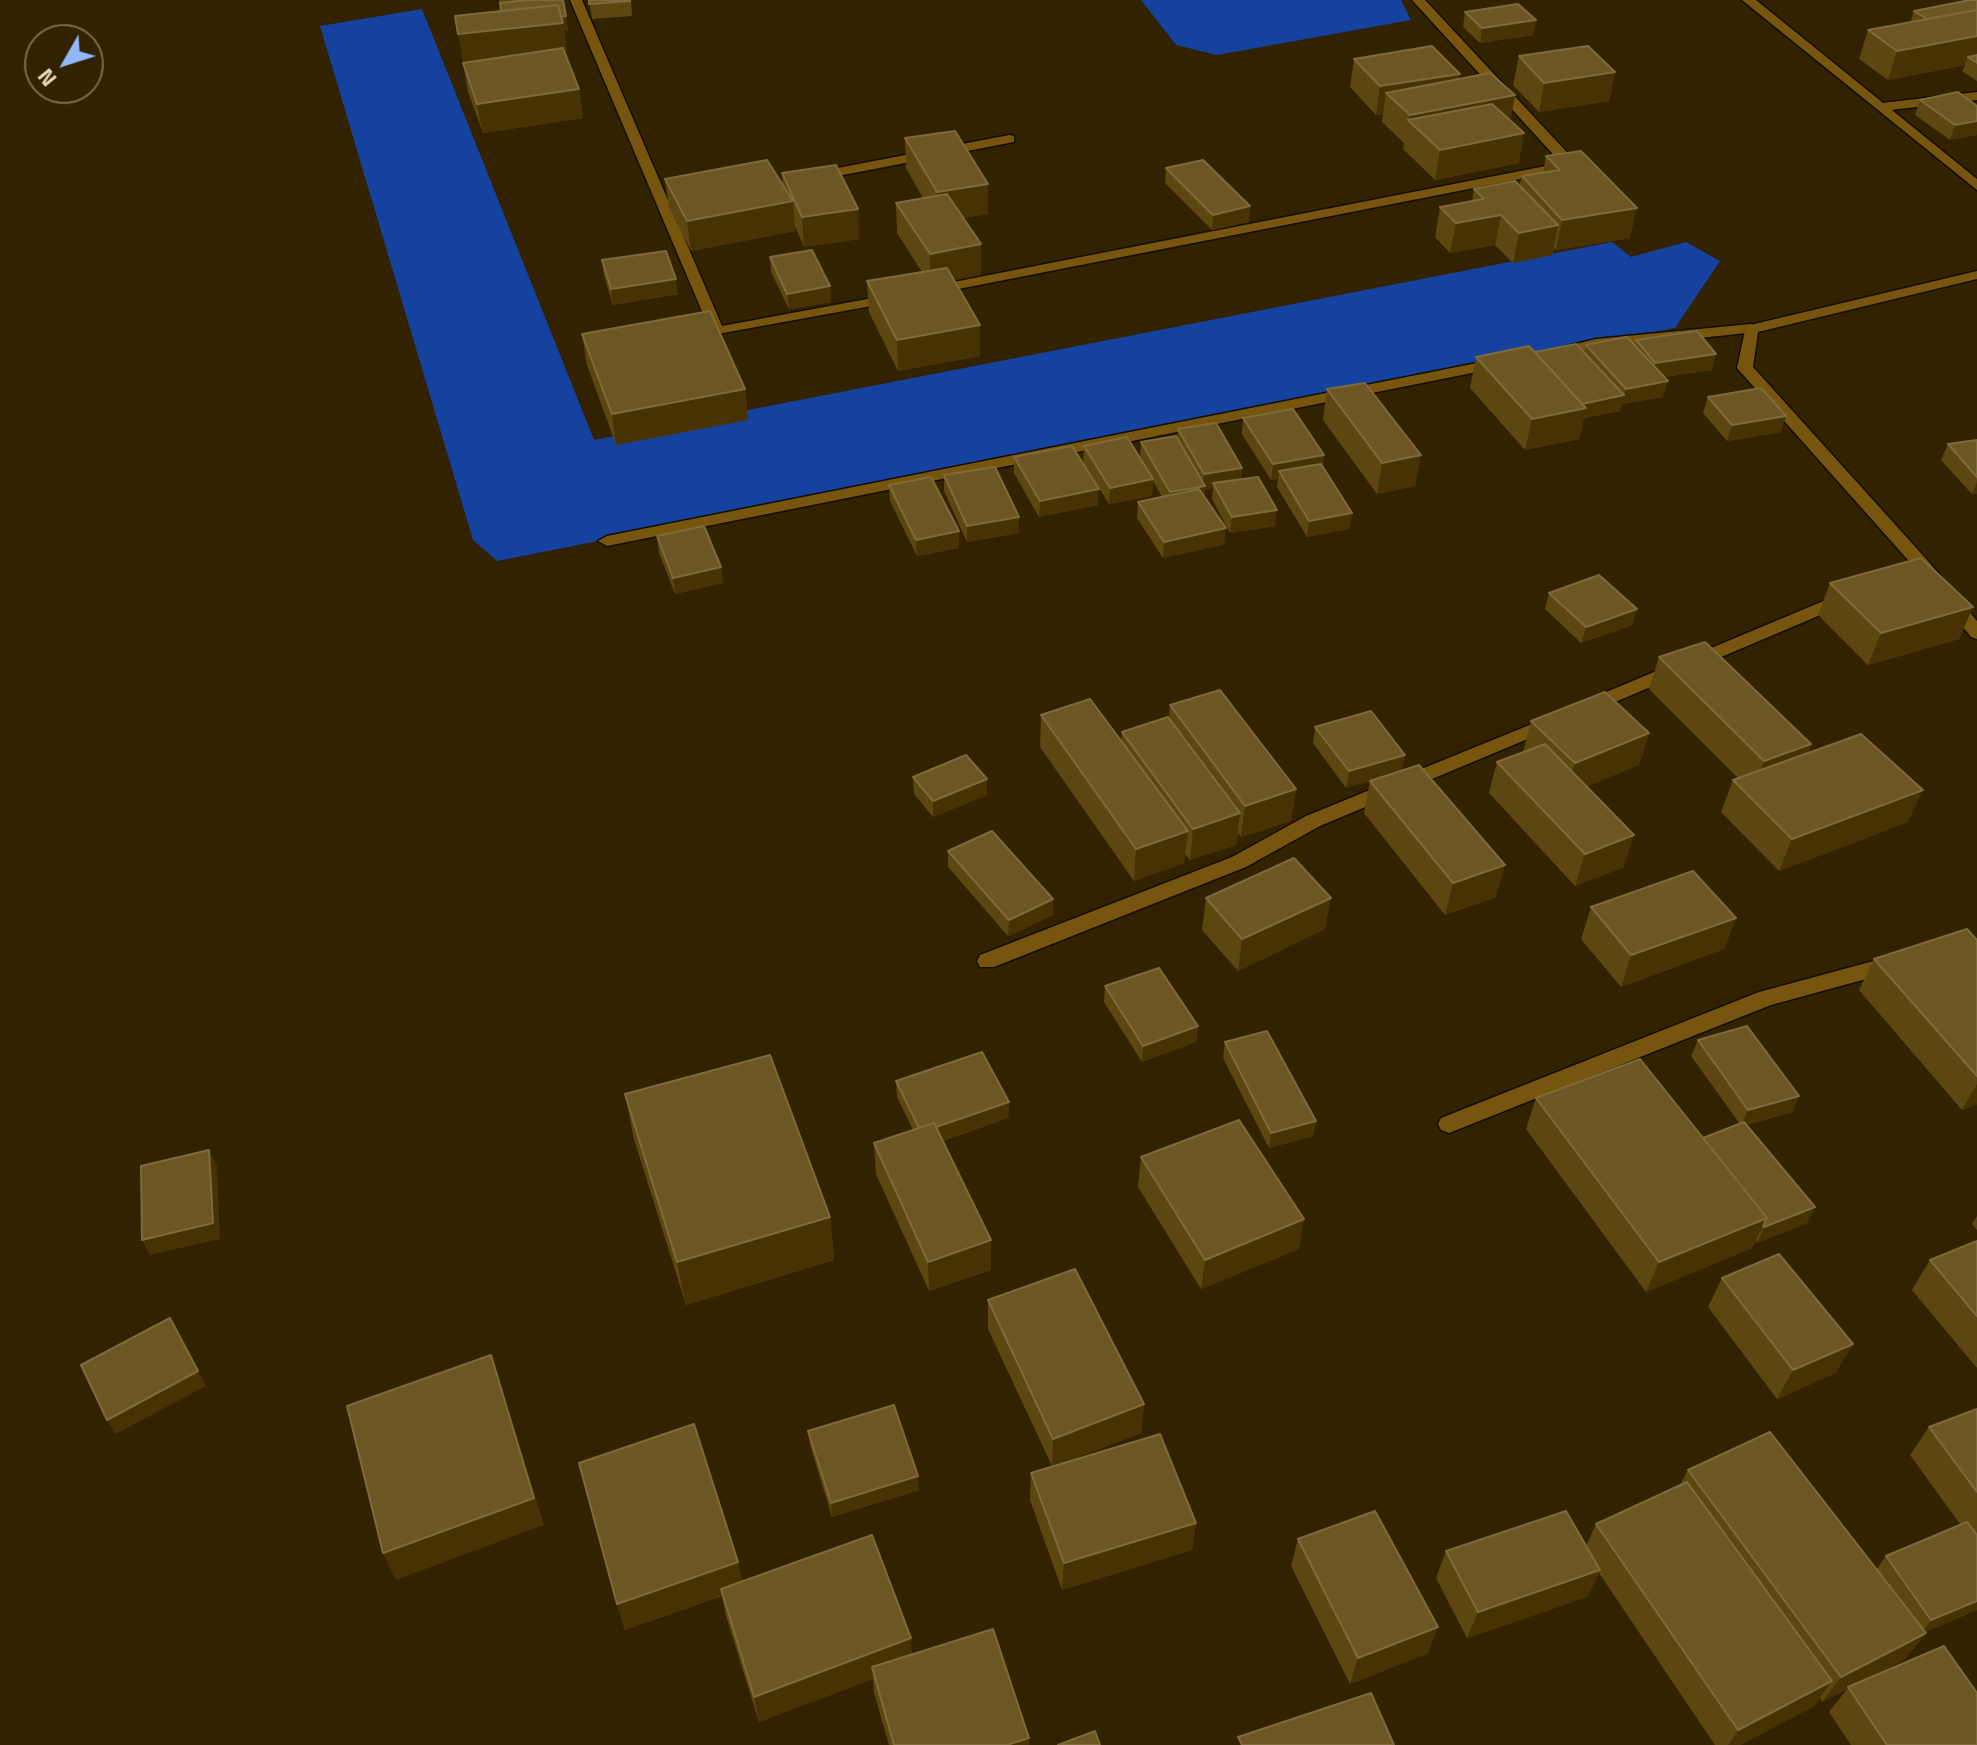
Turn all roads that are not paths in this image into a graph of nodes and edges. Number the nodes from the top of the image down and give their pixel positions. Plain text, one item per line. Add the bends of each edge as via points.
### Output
1 (576, 0) edge
2 (1418, 0) edge
3 (1748, 0) edge
4 (1977, 96) edge
5 (1882, 107) junction
6 (1009, 139) dead end
7 (798, 179) edge
8 (1977, 186) edge
9 (1977, 275) edge
10 (918, 293) edge
11 (903, 296) edge
12 (1751, 329) junction
13 (607, 541) dead end
14 (1864, 590) edge
15 (1977, 633) edge
16 (1917, 957) edge
17 (987, 961) dead end
18 (1449, 1124) dead end

1 - 11 street via 670,204 717,332
2 - 10 street via 1571,165
3 - 5 street
4 - 5 street
5 - 8 street
6 - 7 street
9 - 12 street
12 - 13 street via 1596,344
12 - 15 street via 1745,368
14 - 17 street via 1313,821 1239,862
16 - 18 street via 1766,998

